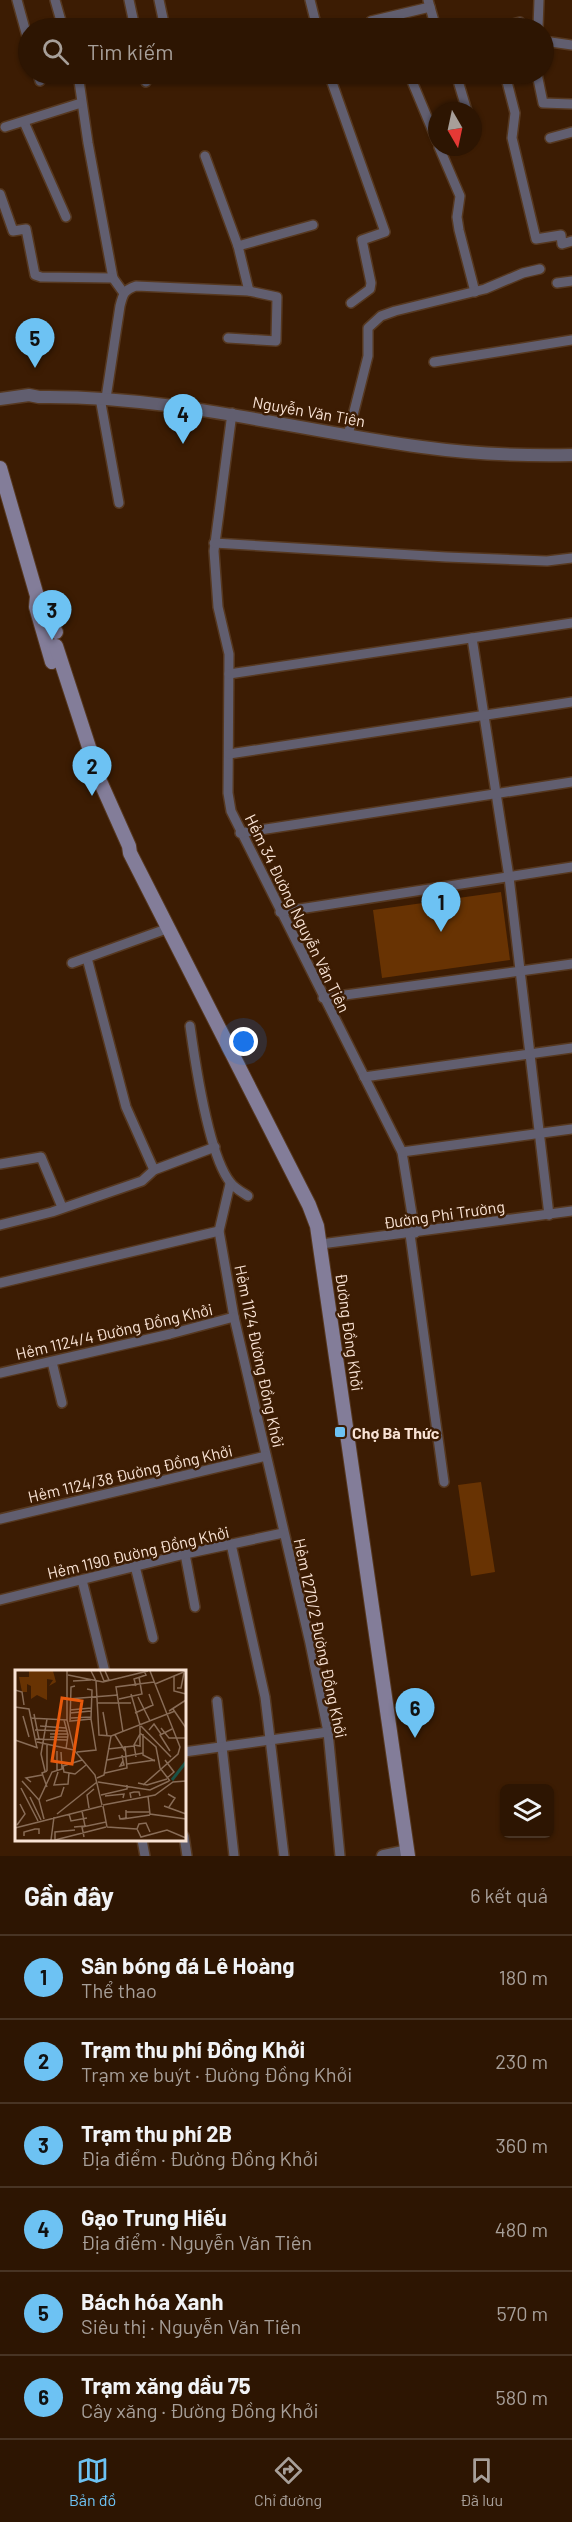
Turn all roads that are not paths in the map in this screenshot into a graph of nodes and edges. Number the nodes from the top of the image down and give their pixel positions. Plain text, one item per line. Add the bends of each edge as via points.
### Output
1 (17, 0) edge
2 (55, 0) edge
3 (129, 0) edge
4 (159, 0) edge
5 (310, 0) edge
6 (539, 0) edge
7 (429, 3) edge
8 (22, 18) edge
9 (60, 18) edge
10 (133, 18) edge
11 (163, 18) edge
12 (314, 18) edge
13 (381, 18) edge
14 (433, 18) edge
15 (538, 18) edge
16 (554, 43) edge
17 (572, 45) edge
18 (79, 84) edge
19 (333, 84) edge
20 (413, 84) edge
21 (459, 84) edge
22 (508, 84) edge
23 (539, 84) edge
24 (464, 102) edge
25 (81, 103) junction
26 (572, 104) edge
27 (428, 119) edge
28 (24, 122) junction
29 (5, 127) dead end
30 (572, 132) edge
31 (550, 138) dead end
32 (205, 156) dead end
33 (444, 156) edge
34 (0, 194) edge
35 (66, 217) dead end
36 (314, 225) dead end
37 (572, 241) edge
38 (238, 246) junction
39 (540, 269) dead end
40 (113, 278) junction
41 (572, 281) edge
42 (557, 284) dead end
43 (249, 291) junction
44 (123, 292) junction
45 (476, 292) junction
46 (351, 303) dead end
47 (228, 338) dead end
48 (572, 340) edge
49 (434, 362) dead end
50 (103, 398) junction
51 (2, 402) edge
52 (232, 413) junction
53 (348, 435) junction
54 (572, 455) edge
55 (0, 468) edge
56 (119, 503) dead end
57 (214, 543) junction
58 (572, 558) edge
59 (37, 596) junction
60 (572, 623) edge
61 (472, 638) junction
62 (229, 674) junction
63 (572, 702) edge
64 (484, 716) junction
65 (229, 754) junction
66 (572, 782) edge
67 (496, 794) junction
68 (240, 833) junction
69 (130, 853) junction
70 (572, 867) edge
71 (509, 877) junction
72 (280, 912) junction
73 (169, 928) junction
74 (87, 958) junction
75 (72, 963) dead end
76 (572, 964) edge
77 (520, 971) junction
78 (323, 998) junction
79 (190, 1026) dead end
80 (572, 1048) edge
81 (530, 1054) junction
82 (363, 1077) junction
83 (572, 1129) edge
84 (539, 1133) junction
85 (215, 1147) junction
86 (402, 1152) junction
87 (0, 1164) edge
88 (154, 1170) junction
89 (230, 1184) junction
90 (248, 1196) dead end
91 (62, 1207) junction
92 (572, 1212) edge
93 (549, 1215) junction
94 (0, 1225) edge
95 (219, 1232) junction
96 (412, 1234) junction
97 (321, 1244) junction
98 (0, 1283) edge
99 (234, 1317) junction
100 (52, 1362) junction
101 (0, 1373) edge
102 (62, 1403) dead end
103 (266, 1456) junction
104 (444, 1482) dead end
105 (0, 1519) edge
106 (283, 1533) junction
107 (231, 1544) junction
108 (185, 1554) junction
109 (135, 1566) junction
110 (82, 1580) junction
111 (0, 1600) edge
112 (195, 1607) dead end
113 (153, 1638) dead end
114 (105, 1670) edge
115 (217, 1701) dead end
116 (328, 1732) junction
117 (270, 1739) junction
118 (224, 1745) junction
119 (186, 1752) edge
120 (142, 1841) edge
121 (185, 1841) edge
122 (407, 1853) edge
123 (145, 1856) edge
124 (187, 1856) edge
125 (234, 1856) edge
126 (284, 1856) edge
127 (340, 1856) edge
128 (383, 1856) edge

1 - 8 street
2 - 9 street
3 - 10 street
4 - 11 street
5 - 12 street
6 - 15 street
7 - 13 street
7 - 14 street
16 - 17 street
18 - 25 street
19 - 46 street via 385,232 362,240 370,289
20 - 27 street
21 - 24 street
22 - 37 street via 515,113 512,138 536,239 561,236 562,244
23 - 26 street via 543,103
25 - 28 street
25 - 40 street
28 - 29 street
28 - 35 street
30 - 31 street
32 - 38 street
33 - 45 street via 460,196 459,230
34 - 40 street via 13,231 26,229 35,275
36 - 38 street
38 - 43 street
39 - 45 street
40 - 44 street
41 - 42 street
43 - 44 street via 136,286
43 - 47 street via 271,294 278,300 281,342
44 - 50 street
45 - 53 street via 395,311 381,316 368,328 368,356
48 - 49 street
50 - 51 street, Nguyễn Văn Tiên via 39,397 33,401
50 - 52 street, Nguyễn Văn Tiên
50 - 56 street
52 - 53 street, Nguyễn Văn Tiên
52 - 57 street, Hẻm 34 Đường Nguyễn Văn Tiên
53 - 54 street, Nguyễn Văn Tiên via 452,451
55 - 59 main road, Đường Đồng Khởi
57 - 58 street via 413,556 547,561
57 - 62 street, Hẻm 34 Đường Nguyễn Văn Tiên via 216,594 228,644
59 - 69 main road, Đường Đồng Khởi via 44,603 100,781
59 - 69 main road, Đường Đồng Khởi via 36,607 78,743 109,823 123,850
60 - 61 street
61 - 62 street
61 - 64 street
62 - 65 street, Hẻm 34 Đường Nguyễn Văn Tiên
63 - 64 street
64 - 65 street
64 - 67 street
65 - 68 street, Hẻm 34 Đường Nguyễn Văn Tiên via 230,805
66 - 67 street
67 - 68 street
67 - 71 street
68 - 72 street, Hẻm 34 Đường Nguyễn Văn Tiên
69 - 73 main road, Đường Đồng Khởi
70 - 71 street
71 - 72 street
71 - 77 street
72 - 78 street, Hẻm 34 Đường Nguyễn Văn Tiên
73 - 74 street
73 - 97 main road, Đường Đồng Khởi via 309,1205
74 - 75 street
74 - 88 street via 126,1107
76 - 77 street
77 - 78 street
77 - 81 street
78 - 82 street, Hẻm 34 Đường Nguyễn Văn Tiên
79 - 85 street
80 - 81 street
81 - 82 street
81 - 84 street
82 - 86 street, Hẻm 34 Đường Nguyễn Văn Tiên
83 - 84 street
84 - 86 street
84 - 93 street
85 - 88 street
85 - 89 street
86 - 96 street, Hẻm 34 Đường Nguyễn Văn Tiên
87 - 91 street via 41,1157
88 - 91 street via 142,1181
89 - 90 street
89 - 95 street, Hẻm 1124 Đường Đồng Khởi
91 - 94 street
92 - 93 street, Đường Phi Trường
93 - 96 street, Đường Phi Trường
95 - 98 street
95 - 99 street, Hẻm 1124 Đường Đồng Khởi
96 - 97 street, Đường Phi Trường
96 - 104 street, Hẻm 34 Đường Nguyễn Văn Tiên
97 - 122 main road, Đường Đồng Khởi
99 - 100 street, Hẻm 1124/4 Đường Đồng Khởi
99 - 103 street, Hẻm 1124 Đường Đồng Khởi
100 - 101 street, Hẻm 1124/4 Đường Đồng Khởi
100 - 102 street
103 - 105 street, Hẻm 1124/38 Đường Đồng Khởi
103 - 106 street, Hẻm 1124 Đường Đồng Khởi
106 - 107 street, Hẻm 1190 Đường Đồng Khởi
106 - 116 street, Hẻm 1270/2 Đường Đồng Khởi
107 - 108 street, Hẻm 1190 Đường Đồng Khởi
107 - 117 street via 256,1648
108 - 109 street, Hẻm 1190 Đường Đồng Khởi
108 - 112 street
109 - 110 street, Hẻm 1190 Đường Đồng Khởi
109 - 113 street
110 - 111 street, Hẻm 1190 Đường Đồng Khởi
110 - 114 street
115 - 118 street
116 - 117 street
116 - 127 street, Hẻm 1270/2 Đường Đồng Khởi
117 - 118 street
117 - 126 street
118 - 119 street
118 - 125 street
120 - 123 street
121 - 124 street
122 - 128 street

